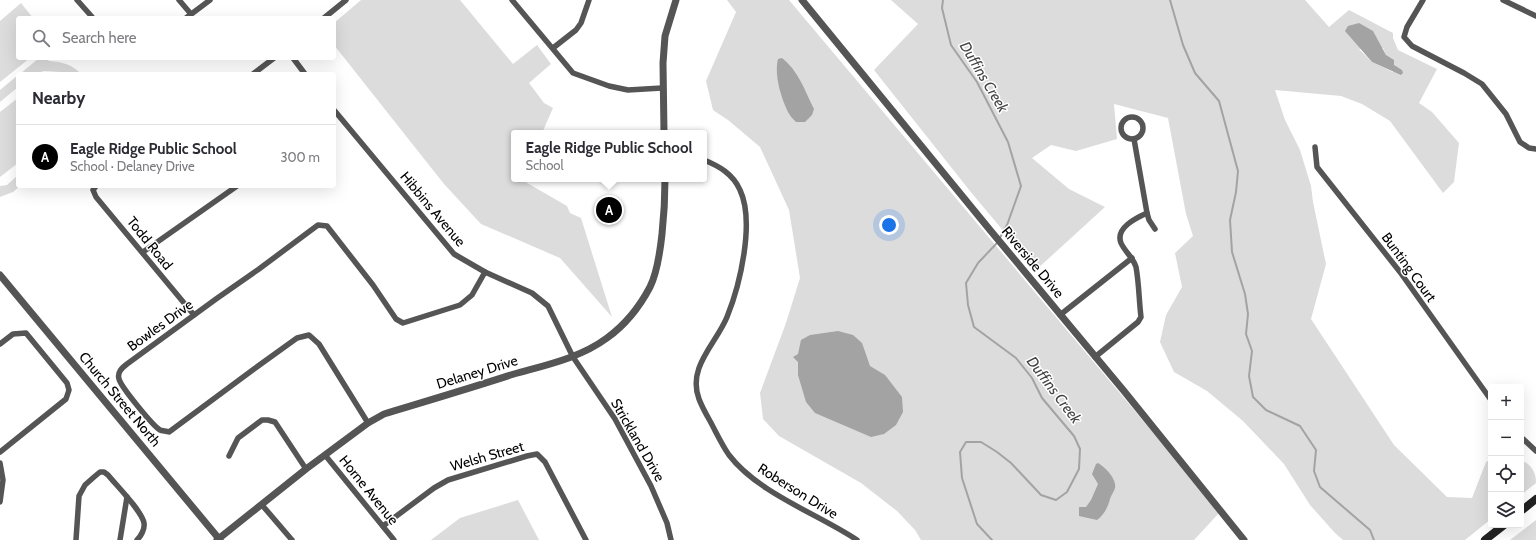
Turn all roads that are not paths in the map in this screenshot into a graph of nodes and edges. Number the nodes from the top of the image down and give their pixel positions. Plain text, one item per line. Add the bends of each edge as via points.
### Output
1 (77, 0) edge
2 (179, 0) edge
3 (210, 0) edge
4 (346, 0) edge
5 (512, 0) edge
6 (589, 0) edge
7 (676, 0) edge
8 (802, 0) edge
9 (1423, 0) edge
10 (1503, 0) edge
11 (91, 16) edge
12 (188, 16) edge
13 (326, 16) edge
14 (1536, 16) edge
15 (553, 48) junction
16 (271, 60) edge
17 (294, 60) edge
18 (256, 72) edge
19 (304, 72) edge
20 (662, 88) junction
21 (336, 113) edge
22 (664, 130) edge
23 (1134, 139) junction
24 (1315, 147) dead end
25 (1536, 149) edge
26 (707, 161) edge
27 (665, 182) edge
28 (94, 188) edge
29 (234, 188) edge
30 (1147, 214) junction
31 (1155, 229) dead end
32 (143, 252) junction
33 (1132, 258) junction
34 (485, 272) junction
35 (0, 274) edge
36 (194, 315) junction
37 (1060, 315) junction
38 (0, 344) edge
39 (572, 356) junction
40 (1095, 357) junction
41 (1488, 396) edge
42 (368, 423) junction
43 (1524, 440) edge
44 (1536, 451) edge
45 (0, 452) edge
46 (325, 455) junction
47 (229, 456) dead end
48 (0, 463) edge
49 (306, 469) junction
50 (127, 497) junction
51 (1536, 499) edge
52 (0, 502) edge
53 (262, 505) junction
54 (1524, 509) edge
55 (383, 526) junction
56 (1500, 528) edge
57 (219, 539) edge
58 (76, 540) edge
59 (120, 540) edge
60 (137, 540) edge
61 (292, 540) edge
62 (394, 540) edge
63 (586, 540) edge
64 (671, 540) edge
65 (857, 540) edge
66 (1244, 540) edge
67 (1485, 540) edge

1 - 11 street
2 - 12 street
3 - 12 street
4 - 13 street
5 - 15 street
6 - 15 street via 576,30
7 - 20 street via 666,36
8 - 37 street, Riverside Drive
9 - 25 street via 1404,37 1412,46 1482,84 1506,114 1520,142
10 - 14 street
15 - 20 street via 573,73 583,78 628,90
16 - 18 street
17 - 19 street
20 - 22 street
21 - 34 street, Hibbins Avenue via 454,254
23 - 23 street via 1141,134 1143,126 1138,118 1130,116 1122,121 1121,130 1125,137
23 - 30 street
24 - 41 street, Bunting Court via 1317,166 1400,272
26 - 65 street, Roberson Drive via 719,166 733,178 744,202 746,224 738,284 727,318 701,362 696,376 699,399 716,434 742,469 758,482
27 - 39 street, Delaney Drive via 657,261 650,286 622,325 606,338
28 - 32 street, Todd Road via 96,197
29 - 32 street
30 - 31 street
30 - 33 street via 1134,219 1121,232 1121,243
32 - 36 street, Todd Road
33 - 37 street
33 - 40 street via 1136,267 1141,317
34 - 36 street, Bowles Drive via 472,295 460,305 403,323 396,319 327,226 318,225
34 - 39 street, Hibbins Avenue via 518,286 548,306
35 - 57 street, Church Street North
36 - 42 street, Bowles Drive via 120,371 119,379 122,386 160,430 169,432 297,338 309,335 319,344
37 - 40 street, Riverside Drive
38 - 45 street via 13,334 26,333 67,383 69,390 66,399
39 - 42 street, Delaney Drive via 384,414
39 - 64 street, Strickland Drive via 615,419 660,504
40 - 66 street, Riverside Drive
42 - 46 street, Delaney Drive
43 - 44 street
46 - 49 street, Delaney Drive
46 - 55 street, Horne Avenue
47 - 49 street via 238,438 262,420 268,420 275,422
48 - 52 street via 3,480
49 - 53 street, Delaney Drive
50 - 58 street via 104,472 94,477 79,496
50 - 59 street
50 - 60 street via 144,522 141,536
51 - 54 main road
53 - 57 street, Delaney Drive
53 - 61 street
55 - 62 street, Horne Avenue
55 - 63 street, Welsh Street via 448,480 537,454 545,462
56 - 67 main road

